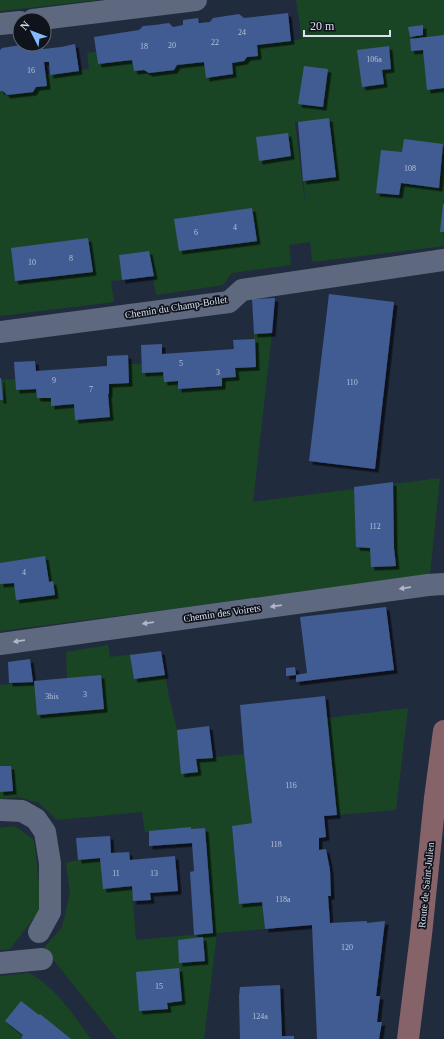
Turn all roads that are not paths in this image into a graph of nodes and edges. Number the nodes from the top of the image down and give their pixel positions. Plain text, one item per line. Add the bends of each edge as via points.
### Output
1 (196, 0) edge
2 (52, 18) edge
3 (12, 23) edge
4 (0, 24) edge
5 (444, 260) edge
6 (0, 332) edge
7 (444, 584) edge
8 (0, 644) edge
9 (444, 731) edge
10 (0, 810) edge
11 (39, 932) dead end
12 (42, 959) dead end
13 (0, 963) edge
14 (408, 1039) edge

1 - 2 street
3 - 4 street
5 - 6 street, Chemin du Champ-Bollet via 242,290 229,302
7 -> 8 street, Chemin des Voirets
9 - 14 main road, Route de Saint-Julien via 434,798
10 - 11 street via 22,811 36,819 45,832 50,863 50,912
12 - 13 street

